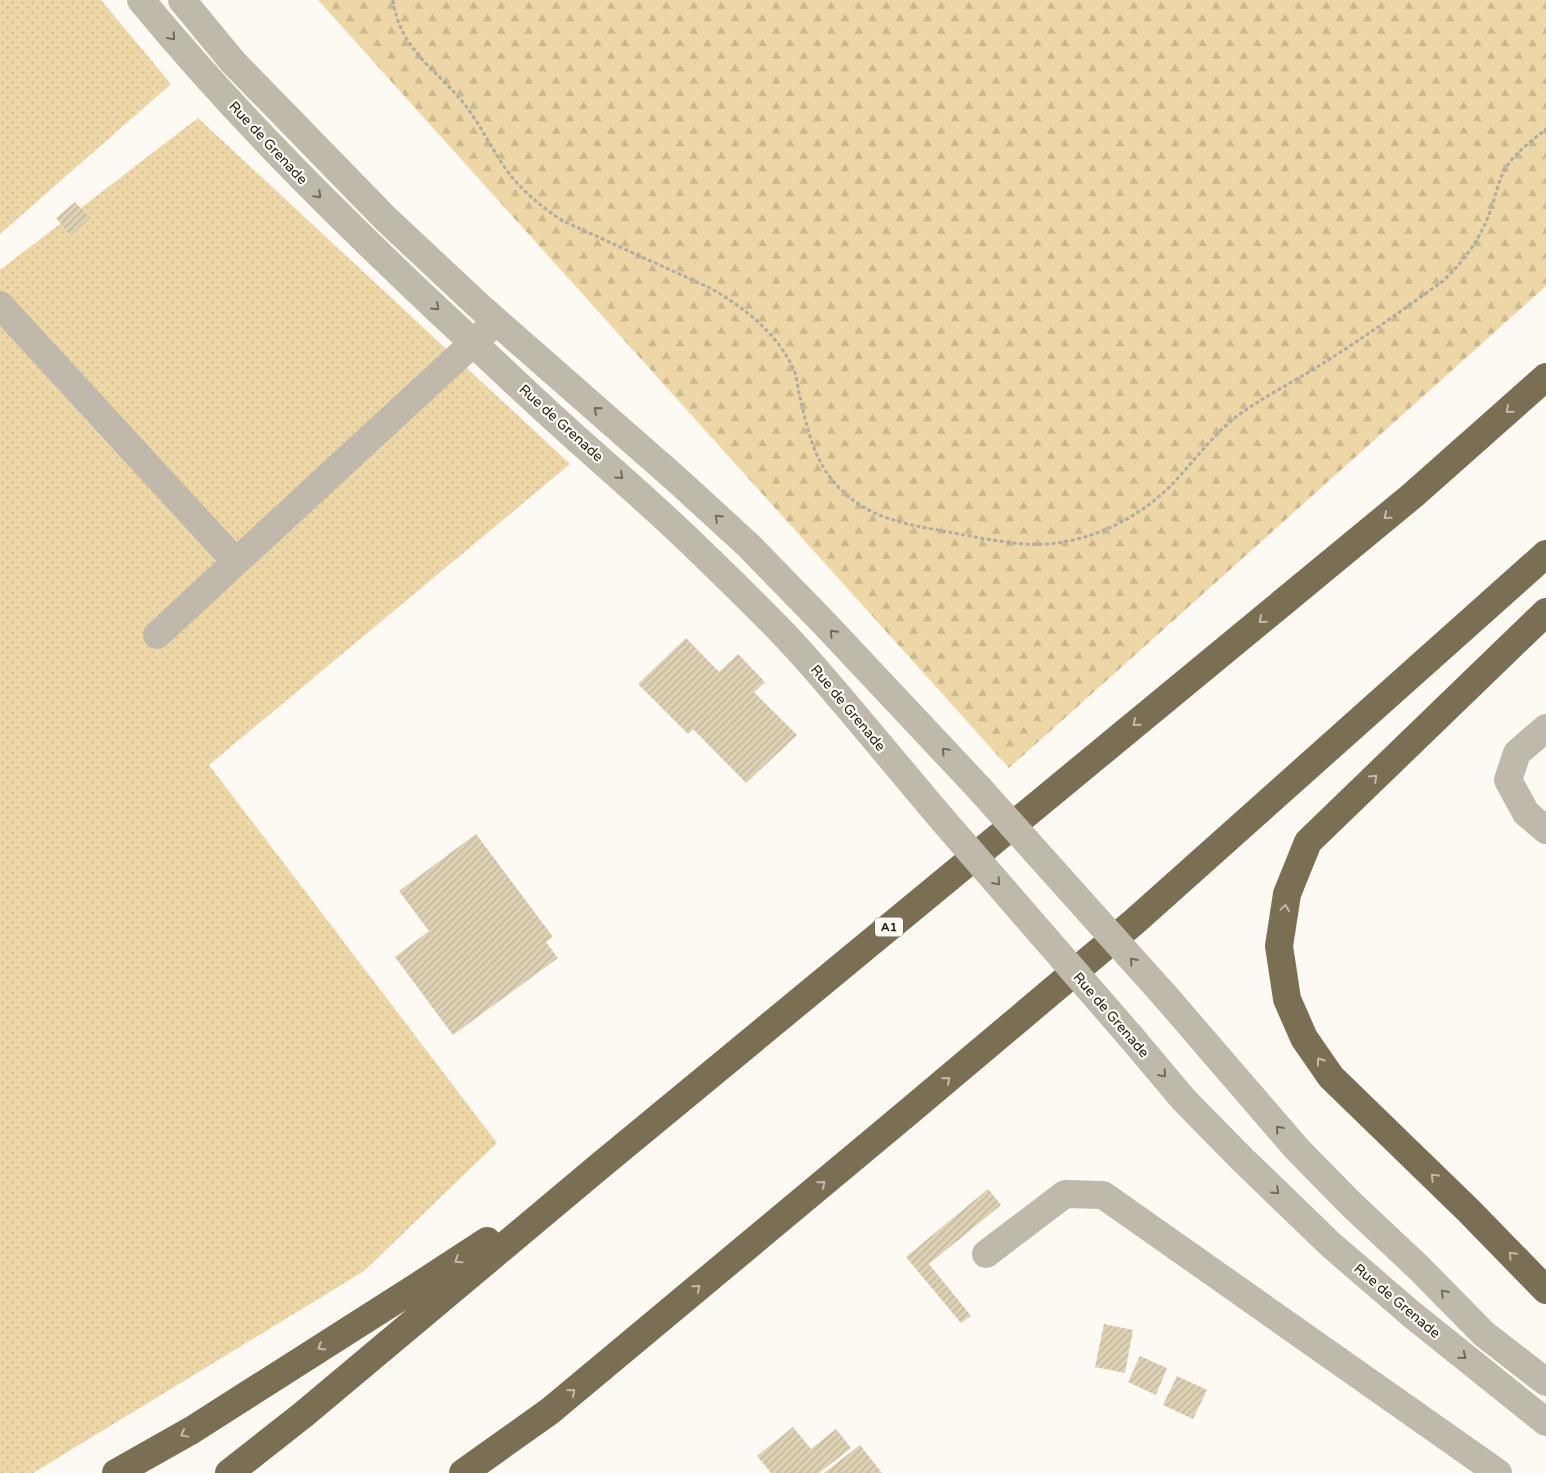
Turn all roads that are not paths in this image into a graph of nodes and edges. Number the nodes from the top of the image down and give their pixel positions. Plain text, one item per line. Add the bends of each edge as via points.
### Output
1 (141, 0) edge
2 (182, 0) edge
3 (0, 305) edge
4 (497, 322) junction
5 (474, 343) junction
6 (1546, 377) edge
7 (1546, 554) edge
8 (236, 562) junction
9 (1546, 612) edge
10 (157, 635) dead end
11 (1546, 728) edge
12 (1546, 830) edge
13 (601, 1165) junction
14 (986, 1254) dead end
15 (1546, 1290) edge
16 (1546, 1382) edge
17 (550, 1410) junction
18 (1546, 1422) edge
19 (116, 1473) edge
20 (229, 1473) edge
21 (463, 1473) edge
22 (482, 1473) edge
23 (1498, 1473) edge

1 -> 5 street, Rue de Grenade via 263,139
2 - 4 street via 233,62 334,167
3 - 8 street
4 - 5 street
16 -> 4 street, bridge via 1484,1334 1296,1148 978,787 748,545
5 - 8 street
5 -> 18 street, Rue de Grenade, bridge via 636,490 803,654 1184,1100 1222,1139 1330,1244
6 -> 13 highway, A1 via 1413,494
17 -> 7 highway via 1126,928
8 - 10 street
15 -> 9 highway via 1469,1210 1331,1077 1304,1038 1287,998 1279,946 1287,894 1308,842
11 - 12 street via 1517,753 1508,780 1526,813
13 -> 19 highway via 192,1430
13 - 20 highway, A1
14 - 23 street via 1065,1194 1103,1195
17 - 21 highway
17 - 22 highway

